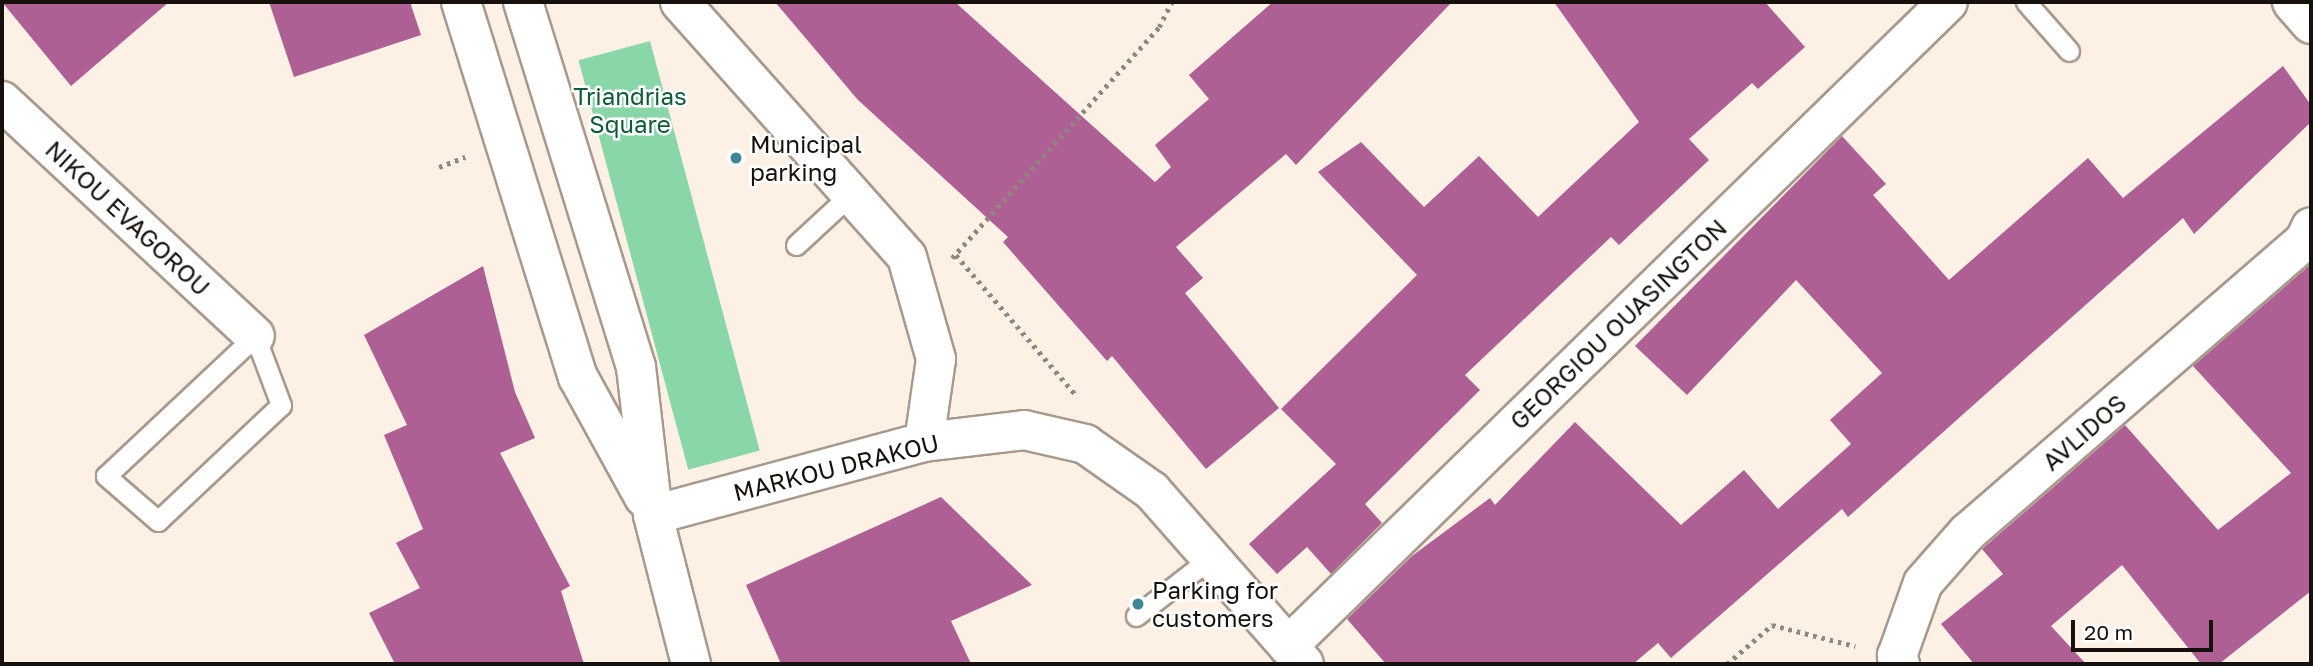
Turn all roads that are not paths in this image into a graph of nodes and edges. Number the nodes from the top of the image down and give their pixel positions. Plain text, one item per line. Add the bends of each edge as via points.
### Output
1 (461, 2) edge
2 (523, 2) edge
3 (680, 2) edge
4 (1948, 2) edge
5 (2026, 2) edge
6 (2291, 2) edge
7 (2311, 24) edge
8 (2069, 51) dead end
9 (2, 101) edge
10 (851, 194) junction
11 (2311, 227) edge
12 (796, 245) dead end
13 (255, 336) junction
14 (924, 442) junction
15 (653, 515) junction
16 (1212, 557) junction
17 (1136, 616) dead end
18 (1296, 655) edge
19 (1898, 660) edge
20 (691, 664) edge

1 - 15 street via 578,377
2 - 15 street via 636,367
3 - 10 street
4 - 18 street, GEORGIOU OUASINGTON
5 - 8 lane
6 - 7 street
9 - 13 street, NIKOU EVAGOROU
10 - 12 lane
10 - 14 street via 907,257 936,359
11 - 19 street, AVLIDOS via 2305,240 1967,533 1923,583
13 - 13 lane via 106,476 158,521 281,405
14 - 15 street, MARKOU DRAKOU
14 - 16 street, MARKOU DRAKOU via 1024,430 1085,444 1152,491
15 - 20 street
16 - 17 lane
16 - 18 street, MARKOU DRAKOU

